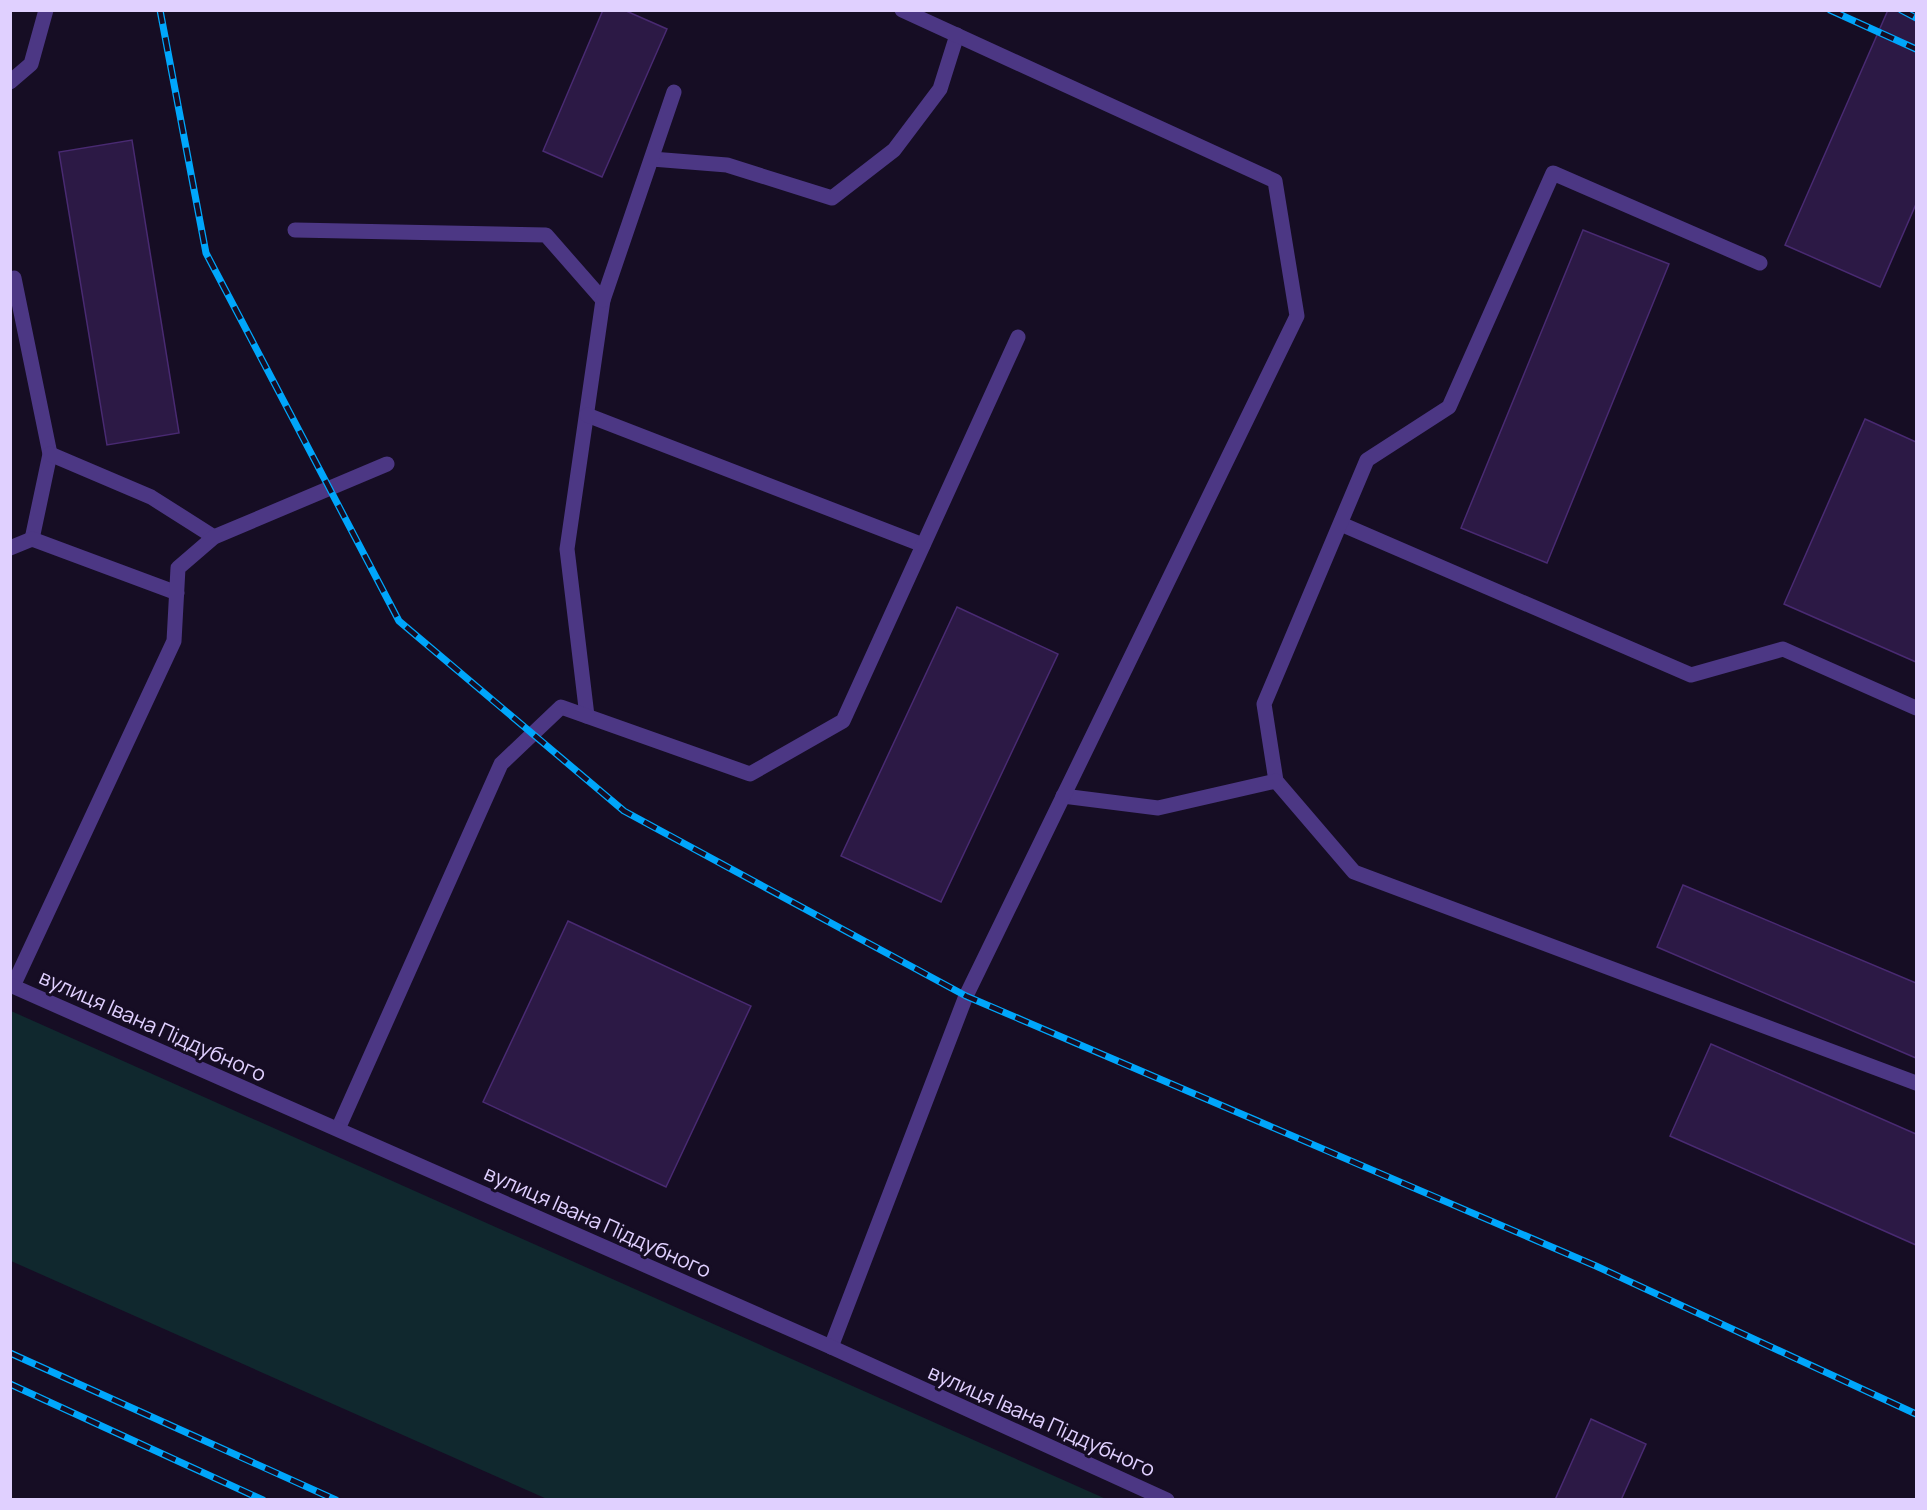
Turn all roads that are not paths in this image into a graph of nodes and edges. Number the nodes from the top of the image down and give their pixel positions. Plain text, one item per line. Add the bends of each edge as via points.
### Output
1 (46, 10) edge
2 (902, 10) edge
3 (957, 35) junction
4 (10, 82) edge
5 (674, 92) dead end
6 (652, 159) junction
7 (295, 230) dead end
8 (1760, 263) dead end
9 (14, 278) dead end
10 (603, 300) junction
11 (1018, 337) dead end
12 (587, 415) junction
13 (50, 454) junction
14 (387, 464) dead end
15 (1341, 524) junction
16 (214, 537) junction
17 (32, 539) junction
18 (923, 545) junction
19 (10, 548) edge
20 (177, 593) junction
21 (1917, 708) edge
22 (587, 716) junction
23 (1276, 781) junction
24 (1064, 796) junction
25 (12, 986) edge
26 (1917, 1083) edge
27 (338, 1130) junction
28 (831, 1347) junction
29 (1167, 1500) edge

1 - 4 street via 31,64
2 - 3 street
3 - 6 street via 940,89 894,150 832,198 727,165
3 - 24 street via 1275,181 1297,316
5 - 6 street
6 - 10 street
7 - 10 street via 546,235
8 - 15 street via 1553,173 1449,407 1367,460
9 - 13 street
10 - 12 street
11 - 18 street
12 - 18 street
12 - 22 street via 567,549
13 - 16 street via 151,497
13 - 17 street
14 - 16 street
15 - 21 street via 1691,675 1783,649
15 - 23 street via 1264,704
16 - 20 street via 178,568
17 - 19 street
17 - 20 street
18 - 22 street via 843,721 750,774
20 - 25 street via 174,641
22 - 27 street via 561,707 501,764
23 - 24 street via 1158,808
23 - 26 street via 1354,872
24 - 28 street via 966,996
25 - 27 street, вулиця Івана Піддубного
27 - 28 street, вулиця Івана Піддубного
28 - 29 street, вулиця Івана Піддубного

